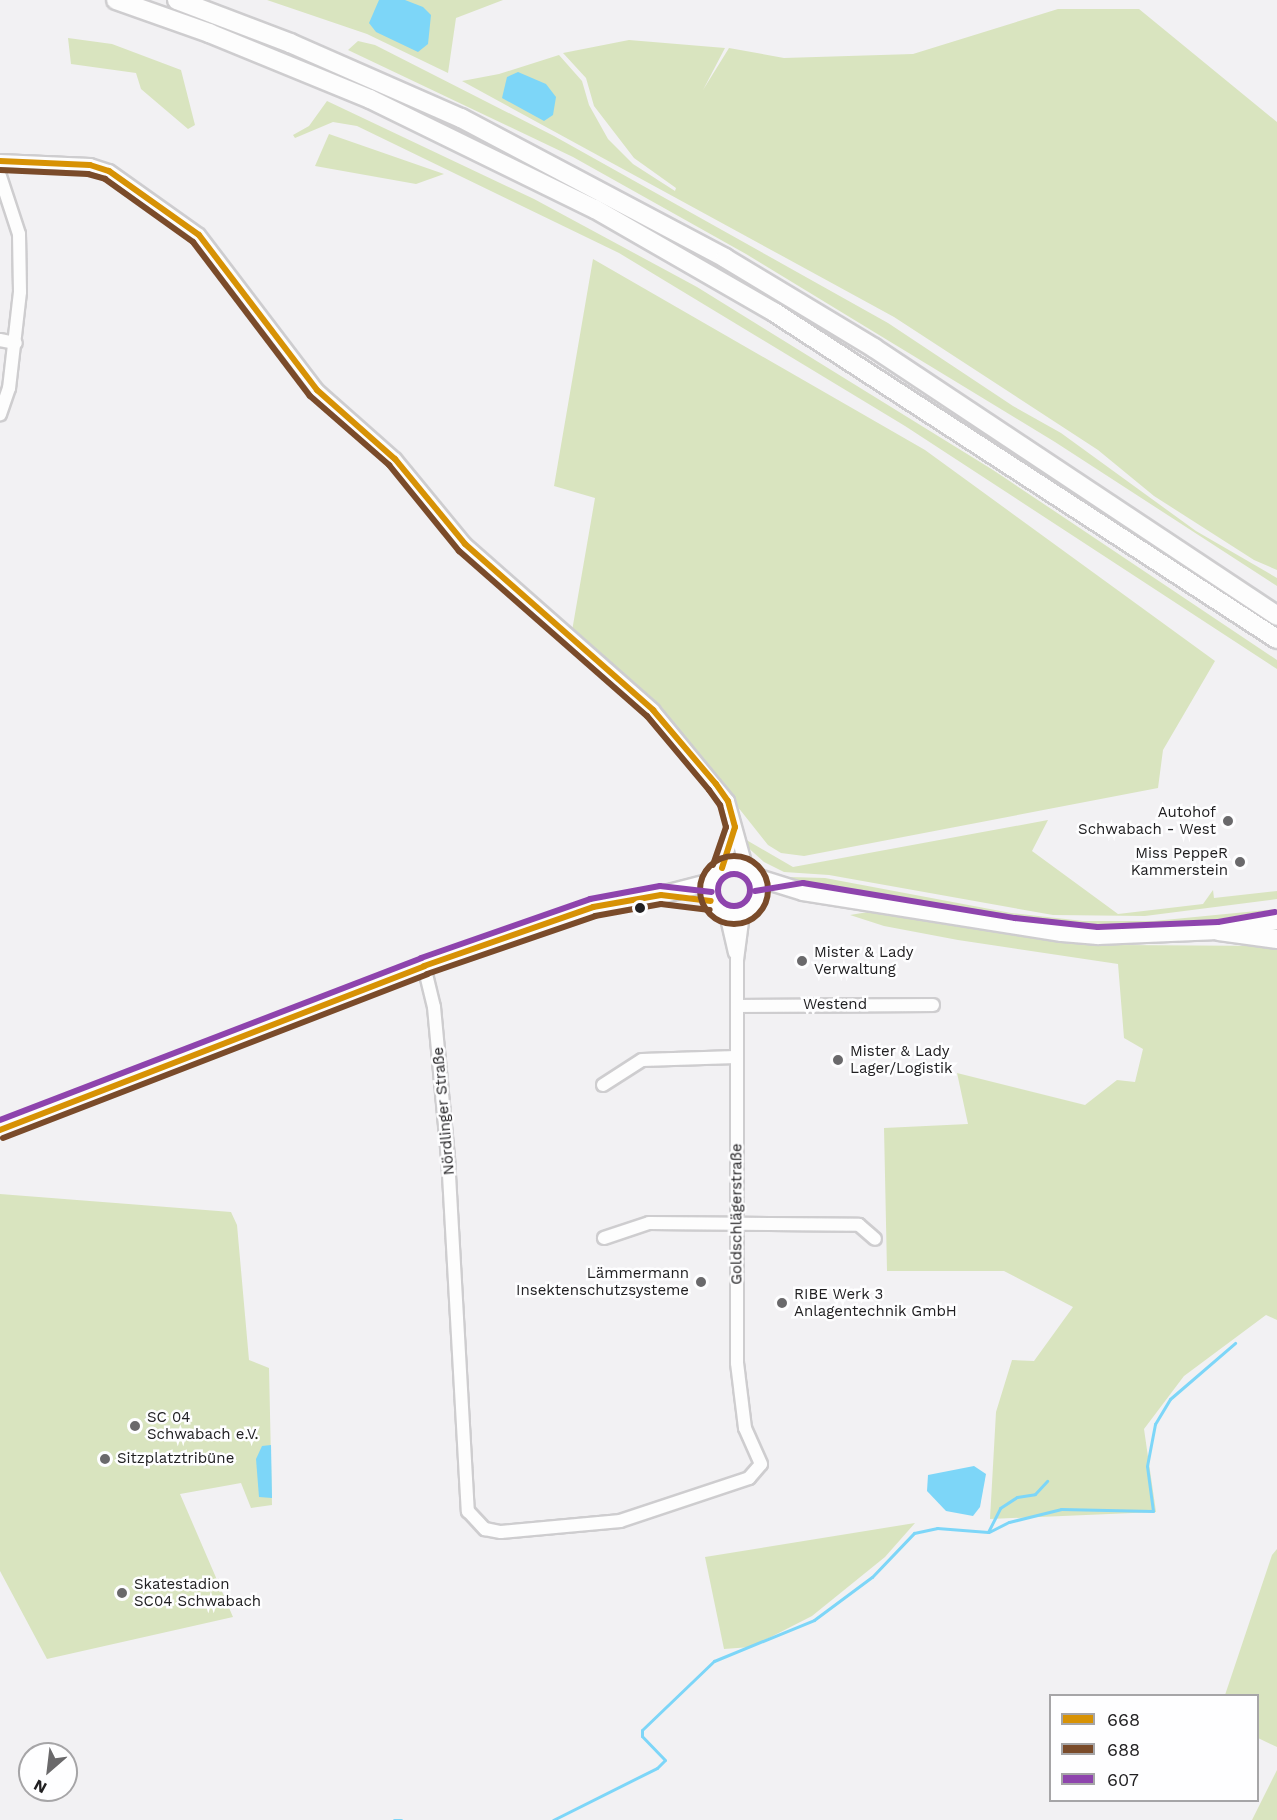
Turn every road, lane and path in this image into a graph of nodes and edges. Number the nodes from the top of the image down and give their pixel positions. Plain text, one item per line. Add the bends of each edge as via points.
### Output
1 (116, 0) edge
2 (177, 0) edge
3 (0, 161) edge
4 (0, 176) edge
5 (0, 340) edge
6 (16, 343) junction
7 (0, 414) edge
8 (1242, 594) junction
9 (1277, 606) edge
10 (1277, 616) edge
11 (1277, 639) edge
12 (735, 827) junction
13 (723, 868) junction
14 (751, 873) junction
15 (711, 882) junction
16 (803, 892) junction
17 (661, 895) junction
18 (757, 900) junction
19 (711, 901) junction
20 (726, 914) junction
21 (743, 914) junction
22 (1277, 921) edge
23 (1219, 931) junction
24 (1277, 939) edge
25 (737, 960) junction
26 (424, 966) junction
27 (933, 1005) dead end
28 (738, 1006) junction
29 (736, 1057) junction
30 (603, 1085) dead end
31 (0, 1130) edge
32 (738, 1224) junction
33 (604, 1238) dead end
34 (875, 1239) dead end
35 (761, 1464) joint

1 - 11 highway via 209,33 370,99 596,209 784,318
2 - 8 highway via 290,43 461,118 725,258 874,348
3 - 12 street via 90,165 109,171 199,235 316,390 395,459 465,544 653,710 728,801
4 - 6 street via 19,234
5 - 6 street
6 - 7 street
8 - 9 highway
8 - 10 highway
12 - 13 street
12 - 14 street
13 - 14 main road via 735,866
13 - 15 main road
14 - 16 main road
14 - 18 main road
15 - 17 main road
15 - 19 main road
16 - 18 main road
16 - 23 main road via 1062,933 1098,936
17 - 19 main road
17 - 26 main road via 593,907
18 - 21 main road
19 - 20 main road
20 - 21 main road
20 - 25 street, Goldschlägerstraße
21 - 25 street, Goldschlägerstraße
22 - 23 main road
23 - 24 highway
25 - 28 street, Goldschlägerstraße
26 - 31 main road
26 - 35 street, Nördlinger Straße via 434,1007 448,1157 468,1511 485,1529 501,1532 620,1521 749,1478
27 - 28 street, Westend
28 - 29 street, Goldschlägerstraße
29 - 30 street via 642,1060
29 - 32 street, Goldschlägerstraße
32 - 33 street via 649,1223
32 - 34 street via 859,1226
32 - 35 street, Goldschlägerstraße via 738,1363 745,1428

